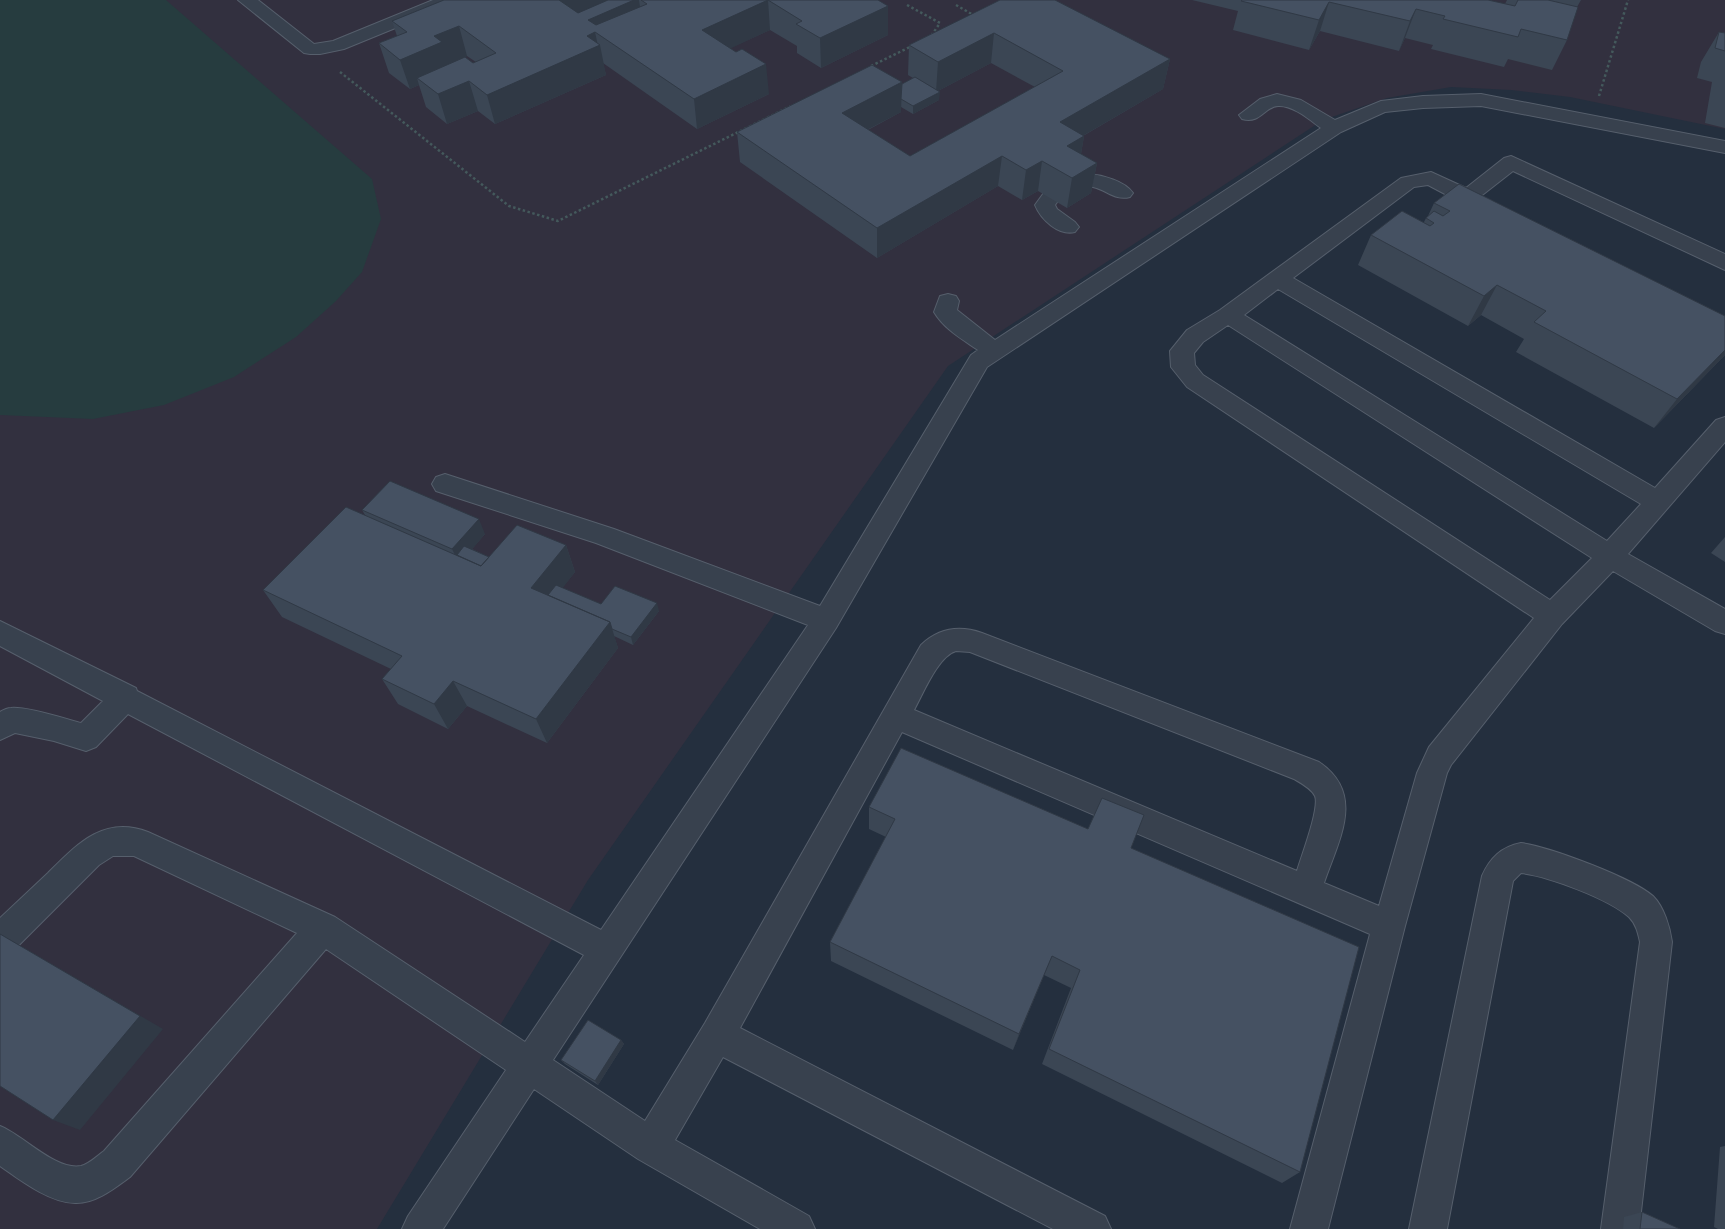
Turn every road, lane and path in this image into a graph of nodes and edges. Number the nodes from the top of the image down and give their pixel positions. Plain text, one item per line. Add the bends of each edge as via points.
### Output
1 (247, 0) edge
2 (448, 0) edge
3 (1628, 0) edge
4 (907, 5) dead end
5 (956, 5) dead end
6 (982, 11) edge
7 (974, 15) junction
8 (982, 20) edge
9 (930, 37) edge
10 (913, 46) edge
11 (310, 49) junction
12 (868, 68) edge
13 (797, 102) edge
14 (1249, 115) dead end
15 (1592, 120) junction
16 (1334, 128) junction
17 (1725, 147) edge
18 (1076, 183) edge
19 (1123, 193) dead end
20 (1467, 197) junction
21 (1050, 198) edge
22 (1503, 215) edge
23 (1068, 227) dead end
24 (1725, 263) edge
25 (1278, 279) junction
26 (948, 301) dead end
27 (1228, 315) junction
28 (995, 351) junction
29 (1725, 426) edge
30 (445, 484) dead end
31 (1658, 502) junction
32 (1610, 556) junction
33 (1552, 616) junction
34 (826, 620) junction
35 (1725, 624) edge
36 (0, 633) edge
37 (126, 697) junction
38 (895, 715) junction
39 (0, 727) edge
40 (1306, 890) junction
41 (1389, 926) junction
42 (323, 928) junction
43 (0, 941) edge
44 (607, 950) junction
45 (716, 1034) junction
46 (531, 1064) junction
47 (0, 1144) edge
48 (651, 1146) junction
49 (422, 1229) edge
50 (796, 1229) edge
51 (1092, 1229) edge
52 (1309, 1229) edge
53 (1428, 1229) edge
54 (1620, 1229) edge

1 - 11 street
2 - 11 street via 338,44
3 - 15 path
4 - 9 path via 940,23
5 - 7 path
6 - 7 path
7 - 8 path
10 - 12 path
11 - 13 path via 510,206 558,221
14 - 16 street via 1271,101 1284,100 1294,102
15 - 16 street via 1481,100 1382,107
15 - 17 street
16 - 28 street
18 - 19 street via 1086,179 1097,180
20 - 22 street
20 - 24 street via 1511,162
20 - 25 street via 1431,178 1408,182
21 - 23 street via 1045,205 1048,212
25 - 27 street
25 - 31 street
26 - 28 street via 946,312 957,324
27 - 32 street
27 - 33 street via 1196,336 1182,351 1183,368 1195,381
28 - 34 street via 979,361
29 - 31 street
30 - 34 street via 605,536
31 - 32 street
32 - 33 street
32 - 35 street
33 - 41 street via 1440,756 1432,773
34 - 44 street
36 - 37 street
37 - 39 street via 86,738 12,720
37 - 44 street
38 - 40 street
38 - 40 street via 931,653 942,643 956,639 972,641 1305,769 1319,778 1330,792 1332,806
38 - 45 street
40 - 41 street
41 - 52 street
42 - 43 street via 137,842 122,839 104,844 88,855
42 - 46 street
42 - 47 street via 117,1164 98,1179 76,1185 57,1181
44 - 46 street
45 - 48 street
45 - 51 street
46 - 48 street
46 - 49 street
48 - 50 street
53 - 54 street via 1498,876 1506,863 1521,858 1540,861 1622,894 1640,906 1653,923 1656,942

